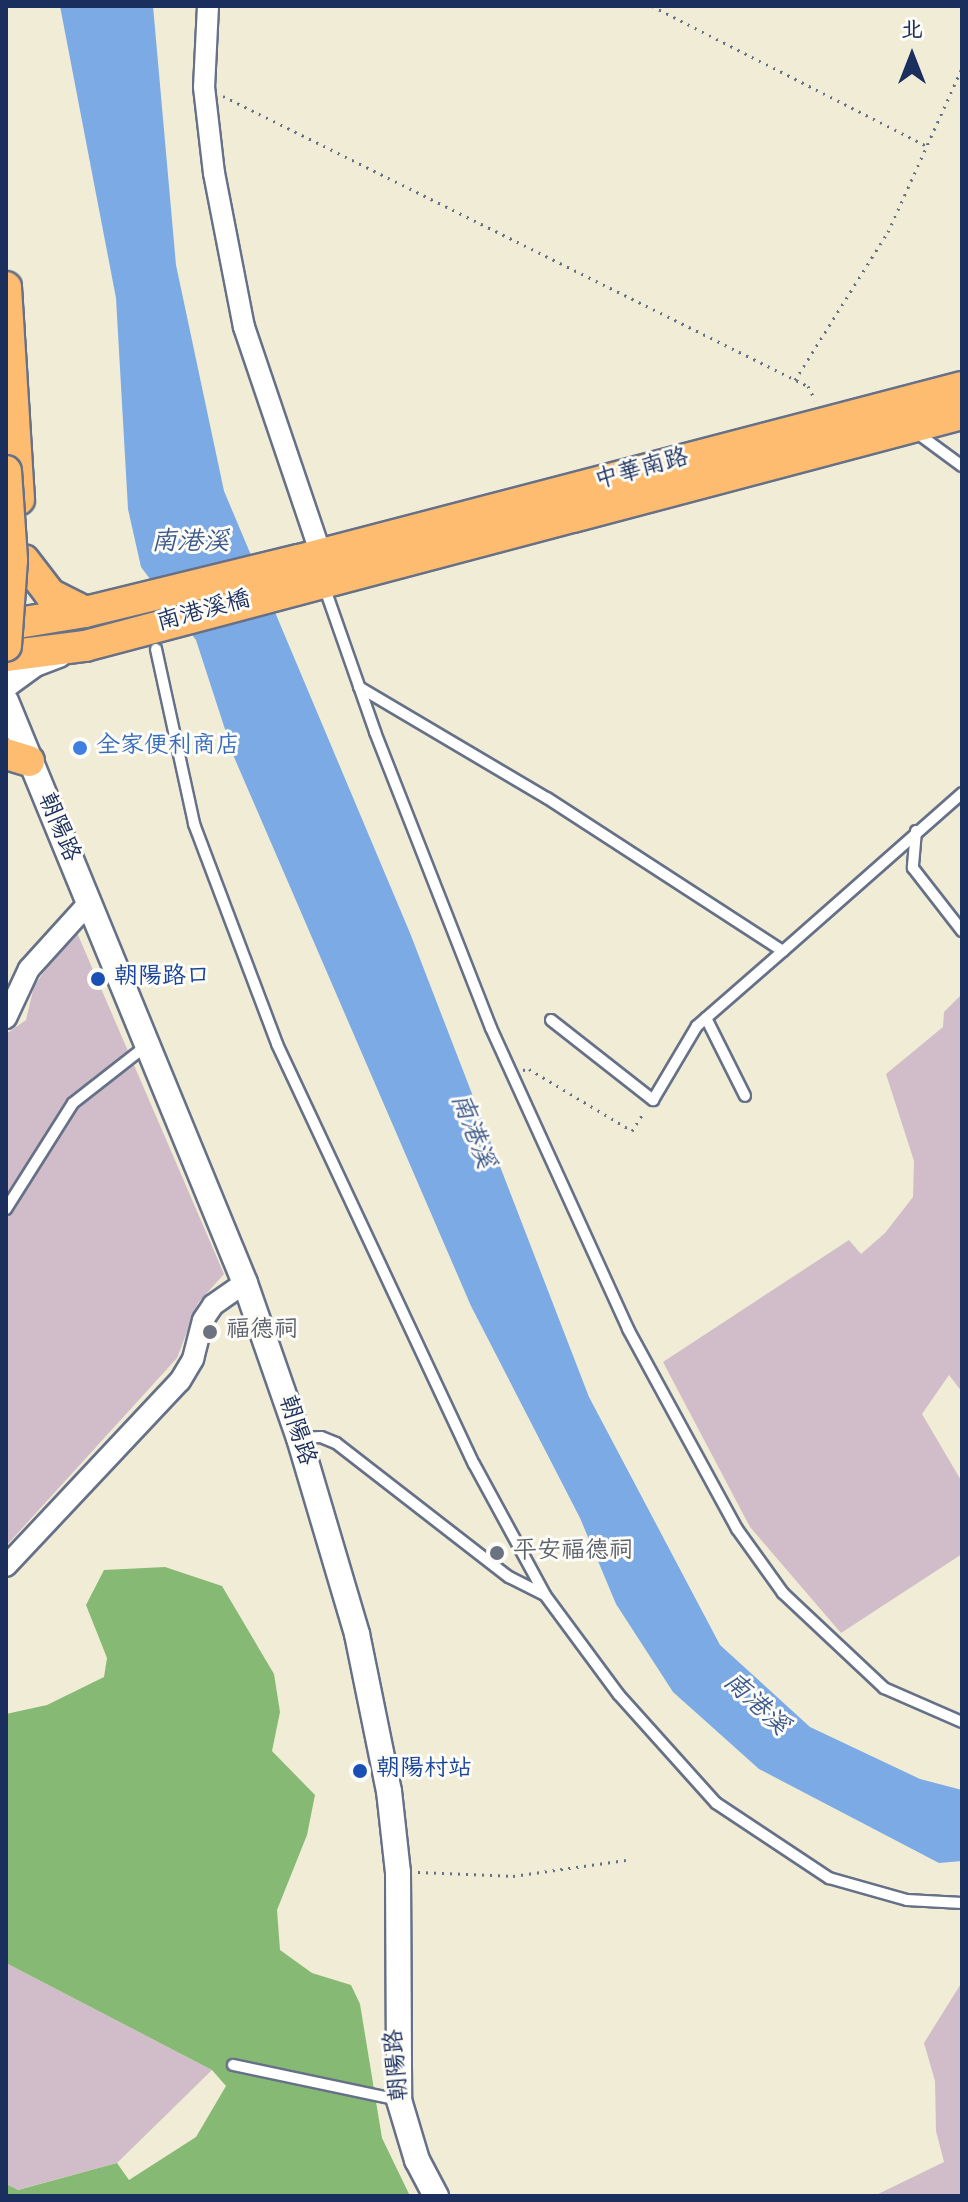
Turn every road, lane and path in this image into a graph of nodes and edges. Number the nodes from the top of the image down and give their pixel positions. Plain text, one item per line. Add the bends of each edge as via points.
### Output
1 (208, 6) edge
2 (652, 6) edge
3 (962, 68) edge
4 (204, 87) junction
5 (927, 146) junction
6 (6, 287) edge
7 (795, 380) junction
8 (962, 387) edge
9 (962, 414) edge
10 (827, 423) junction
11 (909, 427) junction
12 (962, 466) edge
13 (6, 471) edge
14 (24, 560) junction
15 (313, 570) junction
16 (85, 612) junction
17 (85, 646) junction
18 (10, 647) edge
19 (156, 649) dead end
20 (6, 685) edge
21 (359, 687) junction
22 (6, 701) edge
23 (17, 758) edge
24 (962, 793) edge
25 (916, 831) junction
26 (88, 904) junction
27 (962, 931) edge
28 (783, 951) junction
29 (6, 1018) edge
30 (706, 1018) junction
31 (551, 1020) dead end
32 (146, 1046) junction
33 (512, 1074) junction
34 (745, 1096) dead end
35 (653, 1100) junction
36 (6, 1209) edge
37 (245, 1283) junction
38 (299, 1438) junction
39 (6, 1566) edge
40 (545, 1595) junction
41 (962, 1722) edge
42 (626, 1860) dead end
43 (398, 1872) junction
44 (962, 1903) edge
45 (233, 2065) dead end
46 (399, 2100) junction
47 (436, 2196) edge

1 - 4 street
2 - 5 path
3 - 5 path
4 - 7 path
4 - 15 street via 214,173 244,327
5 - 7 path via 888,232
6 - 14 main road
7 - 10 path via 808,386
8 - 10 main road, 中華南路
9 - 11 main road, 中華南路
10 - 15 main road, 中華南路
11 - 12 lane
11 - 15 main road, 中華南路
13 - 18 main road, bridge
14 - 16 main road via 50,594
14 - 18 main road
15 - 16 main road, 南港溪橋
15 - 17 main road, 南港溪橋
15 - 21 lane
16 - 18 main road, 南港溪橋
17 - 18 main road, 南港溪橋
17 - 20 street via 35,664
19 - 40 lane via 194,824 277,1044 474,1464
21 - 28 lane via 547,798
21 - 33 lane
22 - 23 street, 朝陽路
23 - 26 street, 朝陽路
24 - 25 lane
25 - 27 lane via 913,868
25 - 28 lane
26 - 29 street via 29,969
26 - 32 street, 朝陽路
28 - 30 lane
30 - 34 lane
30 - 35 lane
31 - 35 lane
32 - 36 lane via 73,1103
32 - 37 street, 朝陽路
33 - 35 path via 529,1069 632,1131
33 - 41 lane via 628,1329 737,1529 783,1593 884,1688
37 - 38 street, 朝陽路
37 - 39 street via 213,1305 203,1320 193,1359 180,1381
38 - 40 lane via 336,1443 509,1577
38 - 43 street, 朝陽路 via 375,1714
40 - 44 lane via 619,1695 716,1803 829,1878 907,1900
42 - 43 path via 513,1876
43 - 46 street, 朝陽路
45 - 46 lane
46 - 47 street, 朝陽路 via 417,2160

